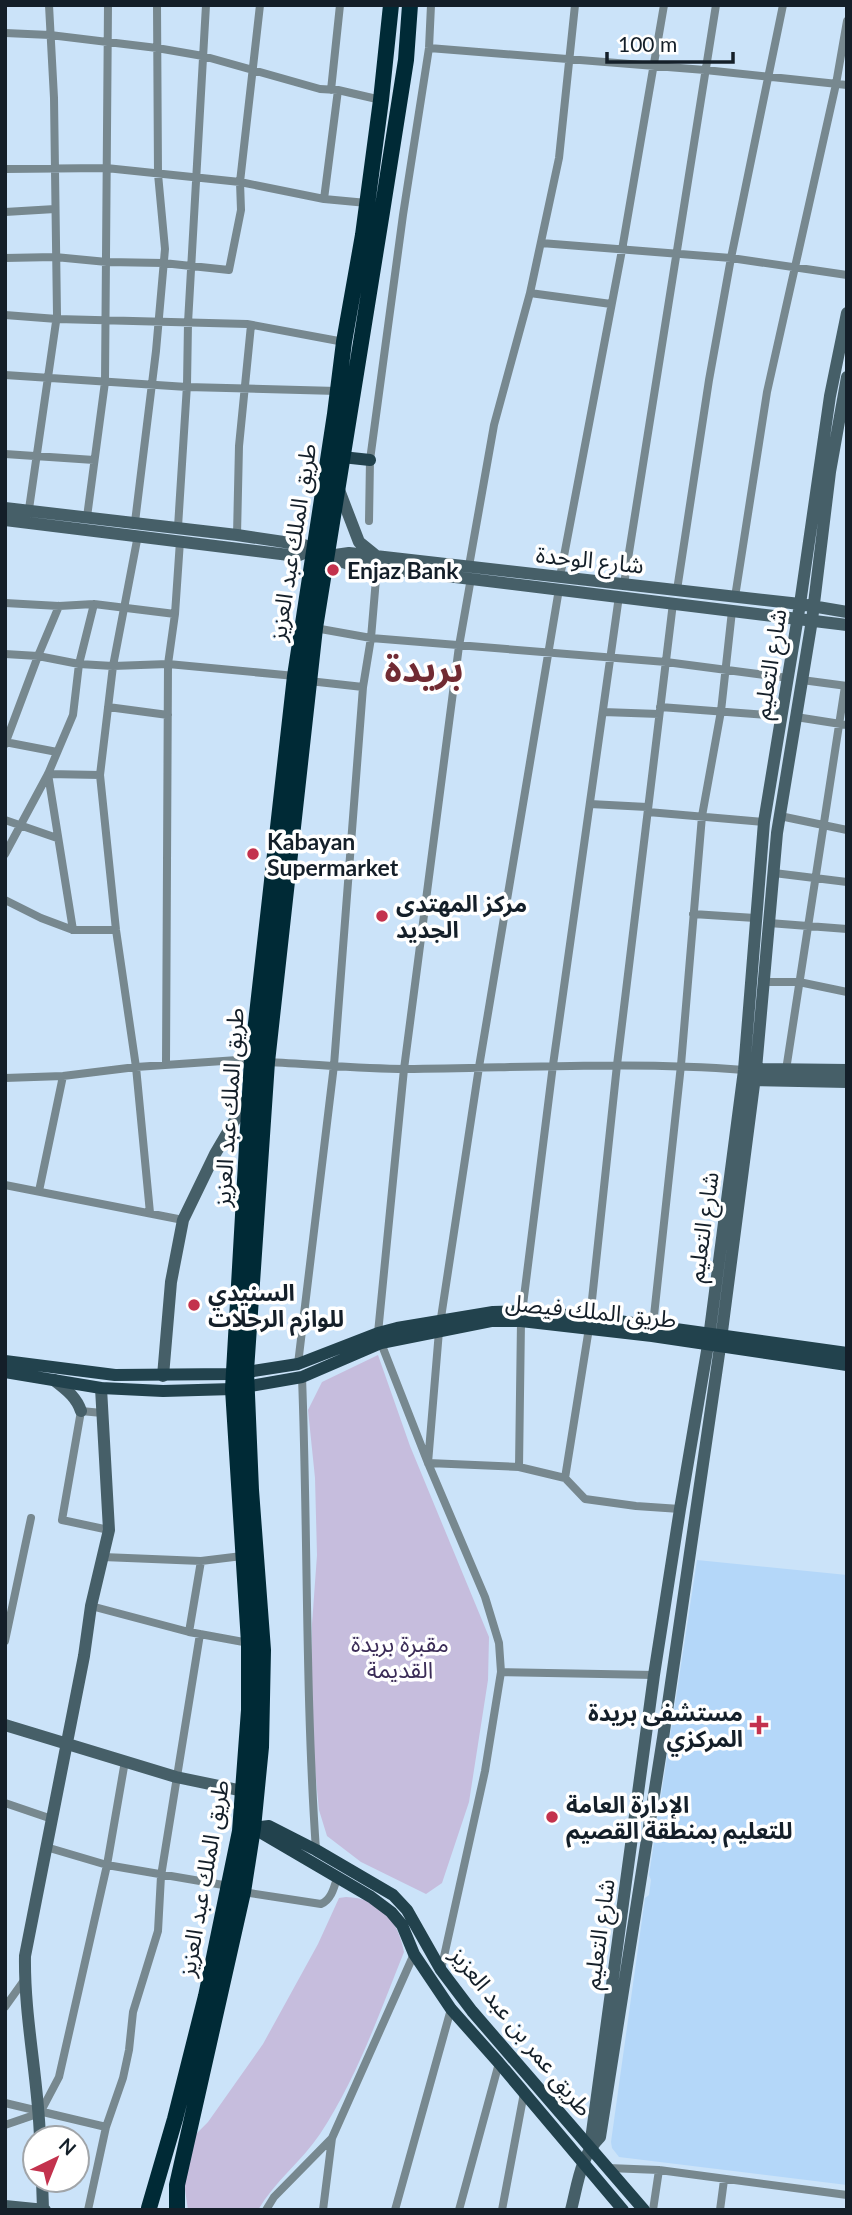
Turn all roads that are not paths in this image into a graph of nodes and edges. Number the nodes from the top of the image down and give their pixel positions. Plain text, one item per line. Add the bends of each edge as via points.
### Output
1 (49, 5) edge
2 (108, 5) edge
3 (158, 5) edge
4 (206, 5) edge
5 (260, 5) edge
6 (340, 5) edge
7 (391, 5) edge
8 (410, 5) edge
9 (431, 5) edge
10 (575, 5) edge
11 (664, 5) edge
12 (716, 5) edge
13 (783, 5) edge
14 (847, 21) edge
15 (5, 33) edge
16 (50, 35) junction
17 (107, 43) junction
18 (157, 48) junction
19 (429, 48) junction
20 (203, 56) junction
21 (569, 59) junction
22 (652, 66) junction
23 (254, 69) junction
24 (705, 70) junction
25 (768, 77) junction
26 (836, 84) junction
27 (847, 85) edge
28 (334, 90) junction
29 (381, 100) junction
30 (55, 168) junction
31 (106, 168) junction
32 (5, 169) edge
33 (158, 174) junction
34 (197, 177) junction
35 (240, 182) junction
36 (324, 199) junction
37 (367, 203) junction
38 (55, 209) junction
39 (5, 212) edge
40 (382, 212) junction
41 (403, 215) junction
42 (541, 243) junction
43 (622, 250) junction
44 (676, 254) junction
45 (55, 257) junction
46 (5, 258) edge
47 (731, 258) junction
48 (107, 262) junction
49 (163, 263) junction
50 (191, 267) junction
51 (794, 267) junction
52 (847, 275) edge
53 (530, 293) junction
54 (611, 304) junction
55 (847, 313) edge
56 (5, 315) edge
57 (57, 319) junction
58 (105, 319) junction
59 (159, 321) junction
60 (188, 323) junction
61 (251, 325) junction
62 (344, 342) junction
63 (5, 375) edge
64 (847, 377) edge
65 (48, 379) junction
66 (105, 382) junction
67 (152, 384) junction
68 (187, 387) junction
69 (244, 388) junction
70 (337, 391) junction
71 (844, 401) edge
72 (5, 454) edge
73 (37, 456) junction
74 (342, 457) junction
75 (94, 460) junction
76 (370, 460) junction
77 (337, 483) junction
78 (5, 508) edge
79 (29, 509) junction
80 (87, 517) junction
81 (5, 520) edge
82 (369, 521) dead end
83 (178, 527) junction
84 (137, 529) junction
85 (237, 535) junction
86 (180, 541) junction
87 (321, 552) junction
88 (376, 561) junction
89 (470, 572) junction
90 (559, 583) junction
91 (622, 590) junction
92 (677, 590) junction
93 (735, 597) junction
94 (5, 603) edge
95 (673, 603) junction
96 (94, 604) junction
97 (800, 604) junction
98 (59, 606) junction
99 (123, 607) junction
100 (732, 611) junction
101 (847, 612) edge
102 (175, 614) junction
103 (813, 614) junction
104 (797, 619) junction
105 (847, 625) edge
106 (315, 628) junction
107 (371, 638) junction
108 (459, 646) junction
109 (548, 651) junction
110 (5, 654) edge
111 (38, 656) junction
112 (610, 659) junction
113 (666, 662) junction
114 (79, 664) junction
115 (168, 664) junction
116 (113, 666) junction
117 (725, 671) junction
118 (788, 678) junction
119 (302, 679) junction
120 (803, 680) junction
121 (846, 686) edge
122 (363, 687) junction
123 (108, 707) junction
124 (721, 710) junction
125 (660, 711) junction
126 (603, 712) junction
127 (168, 715) junction
128 (782, 716) junction
129 (796, 717) junction
130 (843, 725) edge
131 (6, 743) edge
132 (57, 752) junction
133 (47, 774) junction
134 (100, 775) junction
135 (590, 804) junction
136 (648, 810) junction
137 (702, 816) junction
138 (780, 816) junction
139 (5, 820) edge
140 (764, 822) junction
141 (21, 825) junction
142 (822, 825) junction
143 (847, 830) edge
144 (57, 838) junction
145 (5, 853) edge
146 (774, 873) junction
147 (815, 880) junction
148 (847, 882) edge
149 (5, 900) edge
150 (693, 914) junction
151 (755, 918) junction
152 (769, 923) junction
153 (808, 928) junction
154 (847, 929) edge
155 (73, 930) junction
156 (116, 930) junction
157 (764, 982) junction
158 (799, 982) junction
159 (847, 992) edge
160 (260, 1061) junction
161 (166, 1064) junction
162 (334, 1065) junction
163 (553, 1065) junction
164 (617, 1065) junction
165 (681, 1065) junction
166 (136, 1067) junction
167 (480, 1067) junction
168 (404, 1069) junction
169 (786, 1070) junction
170 (847, 1070) edge
171 (752, 1073) junction
172 (63, 1076) junction
173 (5, 1078) edge
174 (847, 1082) edge
175 (249, 1096) junction
176 (5, 1185) edge
177 (39, 1191) junction
178 (150, 1213) junction
179 (183, 1220) junction
180 (522, 1316) junction
181 (589, 1322) junction
182 (440, 1325) junction
183 (653, 1325) junction
184 (379, 1338) junction
185 (714, 1340) junction
186 (847, 1353) edge
187 (5, 1361) edge
188 (298, 1364) junction
189 (847, 1365) edge
190 (5, 1372) edge
191 (163, 1376) junction
192 (302, 1377) junction
193 (54, 1380) junction
194 (240, 1380) junction
195 (101, 1388) junction
196 (81, 1410) junction
197 (102, 1413) junction
198 (428, 1463) junction
199 (519, 1467) junction
200 (565, 1478) junction
201 (680, 1509) junction
202 (31, 1518) dead end
203 (109, 1530) junction
204 (242, 1556) junction
205 (103, 1557) junction
206 (201, 1561) junction
207 (91, 1606) junction
208 (8, 1619) edge
209 (189, 1632) junction
210 (200, 1634) junction
211 (5, 1641) edge
212 (248, 1643) junction
213 (501, 1672) junction
214 (654, 1675) junction
215 (5, 1725) edge
216 (67, 1742) junction
217 (125, 1760) junction
218 (176, 1777) junction
219 (243, 1791) junction
220 (5, 1803) edge
221 (52, 1819) junction
222 (253, 1828) junction
223 (46, 1847) junction
224 (316, 1850) junction
225 (107, 1865) junction
226 (161, 1876) junction
227 (337, 1878) junction
228 (236, 1889) junction
229 (414, 1954) junction
230 (441, 1970) junction
231 (24, 1979) junction
232 (5, 2007) edge
233 (451, 2009) junction
234 (499, 2063) junction
235 (524, 2093) junction
236 (5, 2104) edge
237 (40, 2113) junction
238 (40, 2124) edge
239 (5, 2125) edge
240 (106, 2127) junction
241 (332, 2138) junction
242 (590, 2147) junction
243 (583, 2161) junction
244 (608, 2168) junction
245 (659, 2170) junction
246 (724, 2180) junction
247 (847, 2195) edge
248 (611, 2204) edge
249 (5, 2206) edge
250 (147, 2209) edge
251 (44, 2210) edge
252 (88, 2210) edge
253 (177, 2210) edge
254 (266, 2210) edge
255 (323, 2210) edge
256 (395, 2210) edge
257 (459, 2210) edge
258 (502, 2210) edge
259 (571, 2210) edge
260 (623, 2210) edge
261 (644, 2210) edge
262 (653, 2210) edge
263 (720, 2210) edge

1 - 16 street
2 - 17 street
3 - 18 street
4 - 20 street
5 - 23 street
6 - 28 street
7 - 29 highway, طريق الملك عبد العزيز
8 - 40 highway, طريق الملك عبد العزيز
9 - 19 street
10 - 21 street
11 - 22 street
12 - 24 street
13 - 25 street
14 - 26 street
15 - 16 street
16 - 17 street
16 - 30 street
17 - 18 street
17 - 31 street
18 - 20 street
18 - 33 street
19 - 21 street
19 - 41 street
20 - 23 street
20 - 34 street
21 - 22 street
21 - 42 street via 559,158
22 - 24 street
22 - 43 street
23 - 28 street
23 - 35 street
24 - 25 street
24 - 44 street
25 - 26 street
25 - 47 street
26 - 27 street
26 - 51 street
28 - 29 street
28 - 36 street
29 - 37 highway, طريق الملك عبد العزيز
30 - 31 street
30 - 32 street
30 - 38 street
31 - 33 street
31 - 48 street
33 - 34 street
33 - 49 street
34 - 35 street
34 - 50 street
35 - 36 street
35 - 50 street via 241,211 229,270
36 - 37 street
37 - 62 highway, طريق الملك عبد العزيز
38 - 39 street
38 - 45 street
40 - 41 street
40 - 74 highway, طريق الملك عبد العزيز
41 - 76 street
42 - 43 street
42 - 53 street
43 - 44 street
43 - 54 street
44 - 47 street
44 - 91 street
45 - 46 street
45 - 48 street
45 - 57 street
47 - 51 street
47 - 92 street
48 - 49 street
48 - 58 street
49 - 50 street
49 - 59 street
50 - 60 street
51 - 52 street
51 - 93 street via 767,392
53 - 54 street
53 - 89 street via 494,425
54 - 90 street
55 - 97 street, شارع التعليم
56 - 57 street
57 - 58 street
57 - 65 street
58 - 59 street
58 - 66 street
59 - 60 street
59 - 67 street
60 - 61 street
60 - 68 street
61 - 62 street
61 - 69 street
62 - 70 highway, طريق الملك عبد العزيز
63 - 65 street
64 - 71 street, شارع التعليم
65 - 66 street
65 - 73 street
66 - 67 street
66 - 75 street
67 - 68 street
67 - 84 street
68 - 69 street
68 - 83 street
69 - 70 street
69 - 85 street
70 - 87 highway, طريق الملك عبد العزيز
71 - 103 street, شارع التعليم via 830,472
72 - 73 street
73 - 75 street
73 - 79 street
74 - 76 main road
74 - 77 highway, طريق الملك عبد العزيز
75 - 80 street
76 - 82 street
77 - 87 highway, طريق الملك عبد العزيز
77 - 88 street via 359,542
78 - 79 street, شارع الوحدة
79 - 80 street, شارع الوحدة
80 - 84 street, شارع الوحدة
81 - 84 street
83 - 84 street, شارع الوحدة
83 - 85 street, شارع الوحدة
84 - 86 street
84 - 99 street
85 - 87 street, شارع الوحدة
86 - 87 street via 297,555
86 - 102 street
87 - 88 street, شارع الوحدة via 349,553
87 - 106 highway, طريق الملك عبد العزيز
87 - 119 highway, طريق الملك عبد العزيز
88 - 89 street, شارع الوحدة
88 - 107 street
89 - 90 street, شارع الوحدة
89 - 108 street
90 - 91 street, شارع الوحدة
90 - 109 street
91 - 92 street, شارع الوحدة
91 - 95 street
91 - 112 street
92 - 93 street, شارع الوحدة
93 - 97 street, شارع الوحدة
94 - 98 street
95 - 100 street
95 - 113 street
96 - 98 street
96 - 99 street
96 - 114 street
97 - 103 street, شارع الوحدة
97 - 104 street, شارع التعليم
98 - 111 street
99 - 102 street
99 - 116 street
100 - 104 street
100 - 117 street
101 - 103 street, شارع الوحدة
102 - 115 street
103 - 104 street
103 - 105 street
103 - 120 street, شارع التعليم
104 - 118 street, شارع التعليم
106 - 107 street
106 - 119 highway, طريق الملك عبد العزيز
107 - 108 street
107 - 122 street
108 - 109 street
108 - 168 street
109 - 112 street
109 - 167 street
110 - 111 street
111 - 114 street
111 - 131 street
112 - 113 street
112 - 126 street
113 - 117 street
113 - 125 street
114 - 116 street
114 - 132 street via 72,715
115 - 116 street
115 - 119 street
115 - 127 street
116 - 123 street
117 - 118 street
117 - 124 street
118 - 128 street, شارع التعليم
119 - 122 street
119 - 160 highway, طريق الملك عبد العزيز
120 - 121 street
120 - 129 street, شارع التعليم
121 - 130 street
122 - 162 street
123 - 127 street
123 - 134 street
124 - 125 street
124 - 128 street
124 - 137 street
125 - 126 street
125 - 136 street
126 - 135 street
127 - 161 street
128 - 140 street, شارع التعليم
129 - 130 street
129 - 138 street, شارع التعليم
130 - 142 street
131 - 132 street
132 - 133 street
133 - 134 street
133 - 141 street
133 - 144 street
134 - 156 street
135 - 136 street
135 - 163 street
136 - 137 street
136 - 164 street
137 - 140 street
137 - 150 street
138 - 142 street
138 - 146 street, شارع التعليم
139 - 141 street
140 - 151 street, شارع التعليم
141 - 144 street
141 - 145 street
142 - 143 street
142 - 147 street
144 - 155 street
146 - 147 street
146 - 152 street, شارع التعليم
147 - 148 street
147 - 153 street
149 - 155 street
150 - 151 street
150 - 165 street
151 - 171 street, شارع التعليم
152 - 153 street
152 - 157 street, شارع التعليم
153 - 154 street
153 - 158 street
155 - 156 street
156 - 166 street
157 - 158 street
157 - 171 street, شارع التعليم
158 - 159 street
158 - 169 street
160 - 161 street
160 - 162 street
160 - 175 highway, طريق الملك عبد العزيز
160 - 194 highway, طريق الملك عبد العزيز
161 - 166 street
162 - 168 street
162 - 188 street
163 - 164 street
163 - 167 street
163 - 180 street
164 - 165 street
164 - 181 street
165 - 171 street
165 - 183 street
166 - 172 street
166 - 178 street
167 - 168 street
167 - 182 street
168 - 184 street
169 - 170 street
169 - 171 street
171 - 174 street
171 - 185 street, شارع التعليم
172 - 173 street
172 - 177 street
175 - 179 street
175 - 194 highway, طريق الملك عبد العزيز
176 - 177 street
177 - 178 street
178 - 179 street
179 - 191 street via 171,1282
180 - 181 main road, طريق الملك فيصل
180 - 182 main road, طريق الملك فيصل via 493,1312
180 - 199 street
181 - 183 main road, طريق الملك فيصل
181 - 185 main road, طريق الملك فيصل
181 - 200 street
182 - 184 main road, طريق الملك فيصل
182 - 198 street
183 - 185 main road, طريق الملك فيصل
184 - 188 main road, طريق الملك فيصل
184 - 192 main road, طريق الملك فيصل
184 - 198 street
185 - 186 main road, طريق الملك فيصل
185 - 189 main road, طريق الملك فيصل
185 - 201 street, شارع التعليم
185 - 242 street, شارع التعليم via 663,1738 600,2137
187 - 191 main road, طريق الملك فيصل via 115,1375
188 - 194 main road, طريق الملك فيصل
190 - 193 main road, طريق الملك فيصل
191 - 194 main road, طريق الملك فيصل
192 - 194 main road, طريق الملك فيصل
192 - 224 street via 310,1767
193 - 195 main road, طريق الملك فيصل
193 - 196 street
194 - 195 main road, طريق الملك فيصل via 163,1391
194 - 204 highway, طريق الملك عبد العزيز
194 - 222 highway, طريق الملك عبد العزيز via 263,1650
195 - 197 street
196 - 197 street
196 - 203 street via 62,1520
197 - 203 street
198 - 199 street
198 - 213 street via 485,1597 499,1643
199 - 200 street
200 - 201 street via 584,1499
201 - 214 street, شارع التعليم
202 - 208 street
203 - 205 street
204 - 206 street
204 - 212 highway, طريق الملك عبد العزيز
205 - 206 street
205 - 207 street
206 - 209 street
207 - 209 street
207 - 216 street
208 - 211 street
209 - 210 street
210 - 212 street
210 - 218 street
212 - 219 highway, طريق الملك عبد العزيز
213 - 214 street
213 - 230 street via 485,1771
214 - 242 street, شارع التعليم
215 - 216 street
216 - 217 street
216 - 221 street
217 - 218 street
217 - 225 street
218 - 219 street
218 - 226 street
219 - 228 highway, طريق الملك عبد العزيز
220 - 221 street
221 - 223 street
222 - 224 main road, طريق عمر بن عبد العزيز via 269,1826
222 - 227 main road, طريق عمر بن عبد العزيز
222 - 228 highway, طريق الملك عبد العزيز
223 - 225 street
223 - 231 street
224 - 230 main road, طريق عمر بن عبد العزيز via 393,1895 407,1910
225 - 226 street
225 - 237 street via 59,2077
226 - 228 street
226 - 240 street via 158,1931
227 - 228 street via 321,1904
227 - 229 main road, طريق عمر بن عبد العزيز via 391,1912
228 - 250 highway, طريق الملك عبد العزيز
228 - 253 highway, طريق الملك عبد العزيز via 180,2166
229 - 233 main road, طريق عمر بن عبد العزيز
229 - 241 street
230 - 242 main road, طريق عمر بن عبد العزيز
231 - 232 street
231 - 237 street
233 - 234 main road, طريق عمر بن عبد العزيز
233 - 256 street
234 - 235 main road, طريق عمر بن عبد العزيز
234 - 257 street
235 - 243 main road, طريق عمر بن عبد العزيز
235 - 258 street
236 - 237 street
237 - 238 street
237 - 239 street
237 - 240 street
240 - 252 street
241 - 254 street
241 - 255 street
242 - 243 street, شارع التعليم
242 - 244 main road, طريق عمر بن عبد العزيز
243 - 248 main road, طريق عمر بن عبد العزيز
243 - 259 street, شارع التعليم
244 - 245 street
244 - 261 main road, طريق عمر بن عبد العزيز
245 - 246 street
245 - 262 street
246 - 247 street
246 - 263 street
248 - 260 main road, طريق عمر بن عبد العزيز
249 - 251 street
250 - 253 highway via 163,2205

